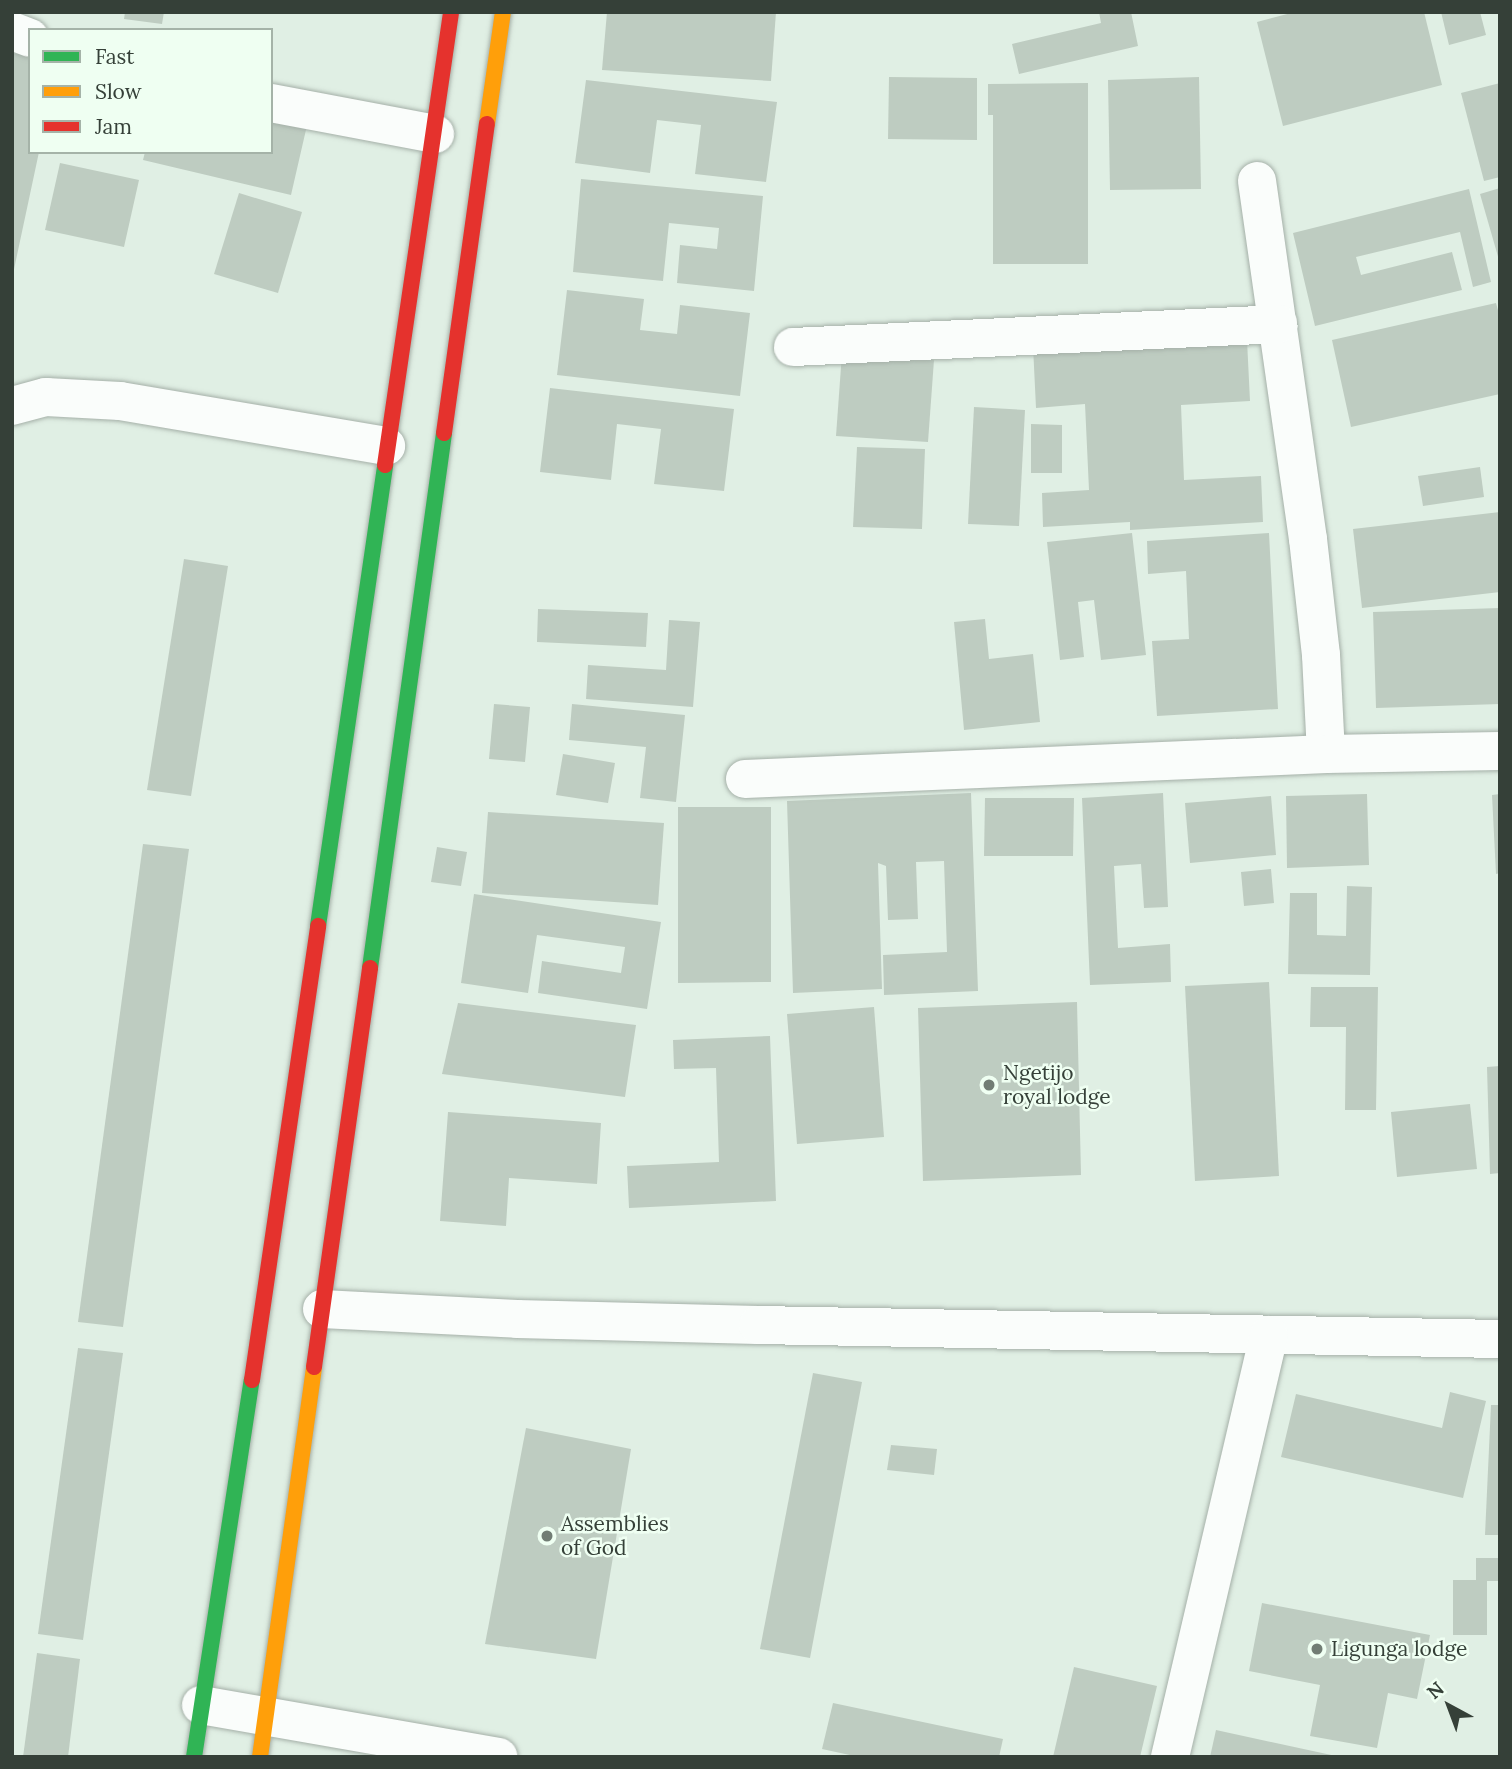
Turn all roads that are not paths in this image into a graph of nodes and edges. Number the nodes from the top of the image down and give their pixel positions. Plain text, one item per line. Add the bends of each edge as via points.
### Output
1 (451, 12) edge
2 (503, 12) edge
3 (273, 103) edge
4 (435, 134) junction
5 (1257, 181) dead end
6 (1278, 324) junction
7 (793, 347) dead end
8 (12, 406) edge
9 (386, 446) junction
10 (1500, 751) edge
11 (1326, 754) junction
12 (745, 779) dead end
13 (322, 1309) junction
14 (1269, 1335) junction
15 (1500, 1339) edge
16 (201, 1705) junction
17 (267, 1714) junction
18 (194, 1757) edge
19 (260, 1757) edge
20 (498, 1757) edge
21 (1170, 1757) edge

1 - 4 main road
2 - 13 main road
3 - 4 street
4 - 9 main road
5 - 6 street
6 - 7 street
6 - 11 street via 1320,642
8 - 9 street via 46,397 120,401
9 - 16 main road
10 - 11 street
11 - 12 street
13 - 14 street via 517,1319
13 - 17 main road
14 - 15 street
14 - 21 street
16 - 17 street
16 - 18 main road
17 - 19 main road
17 - 20 street

